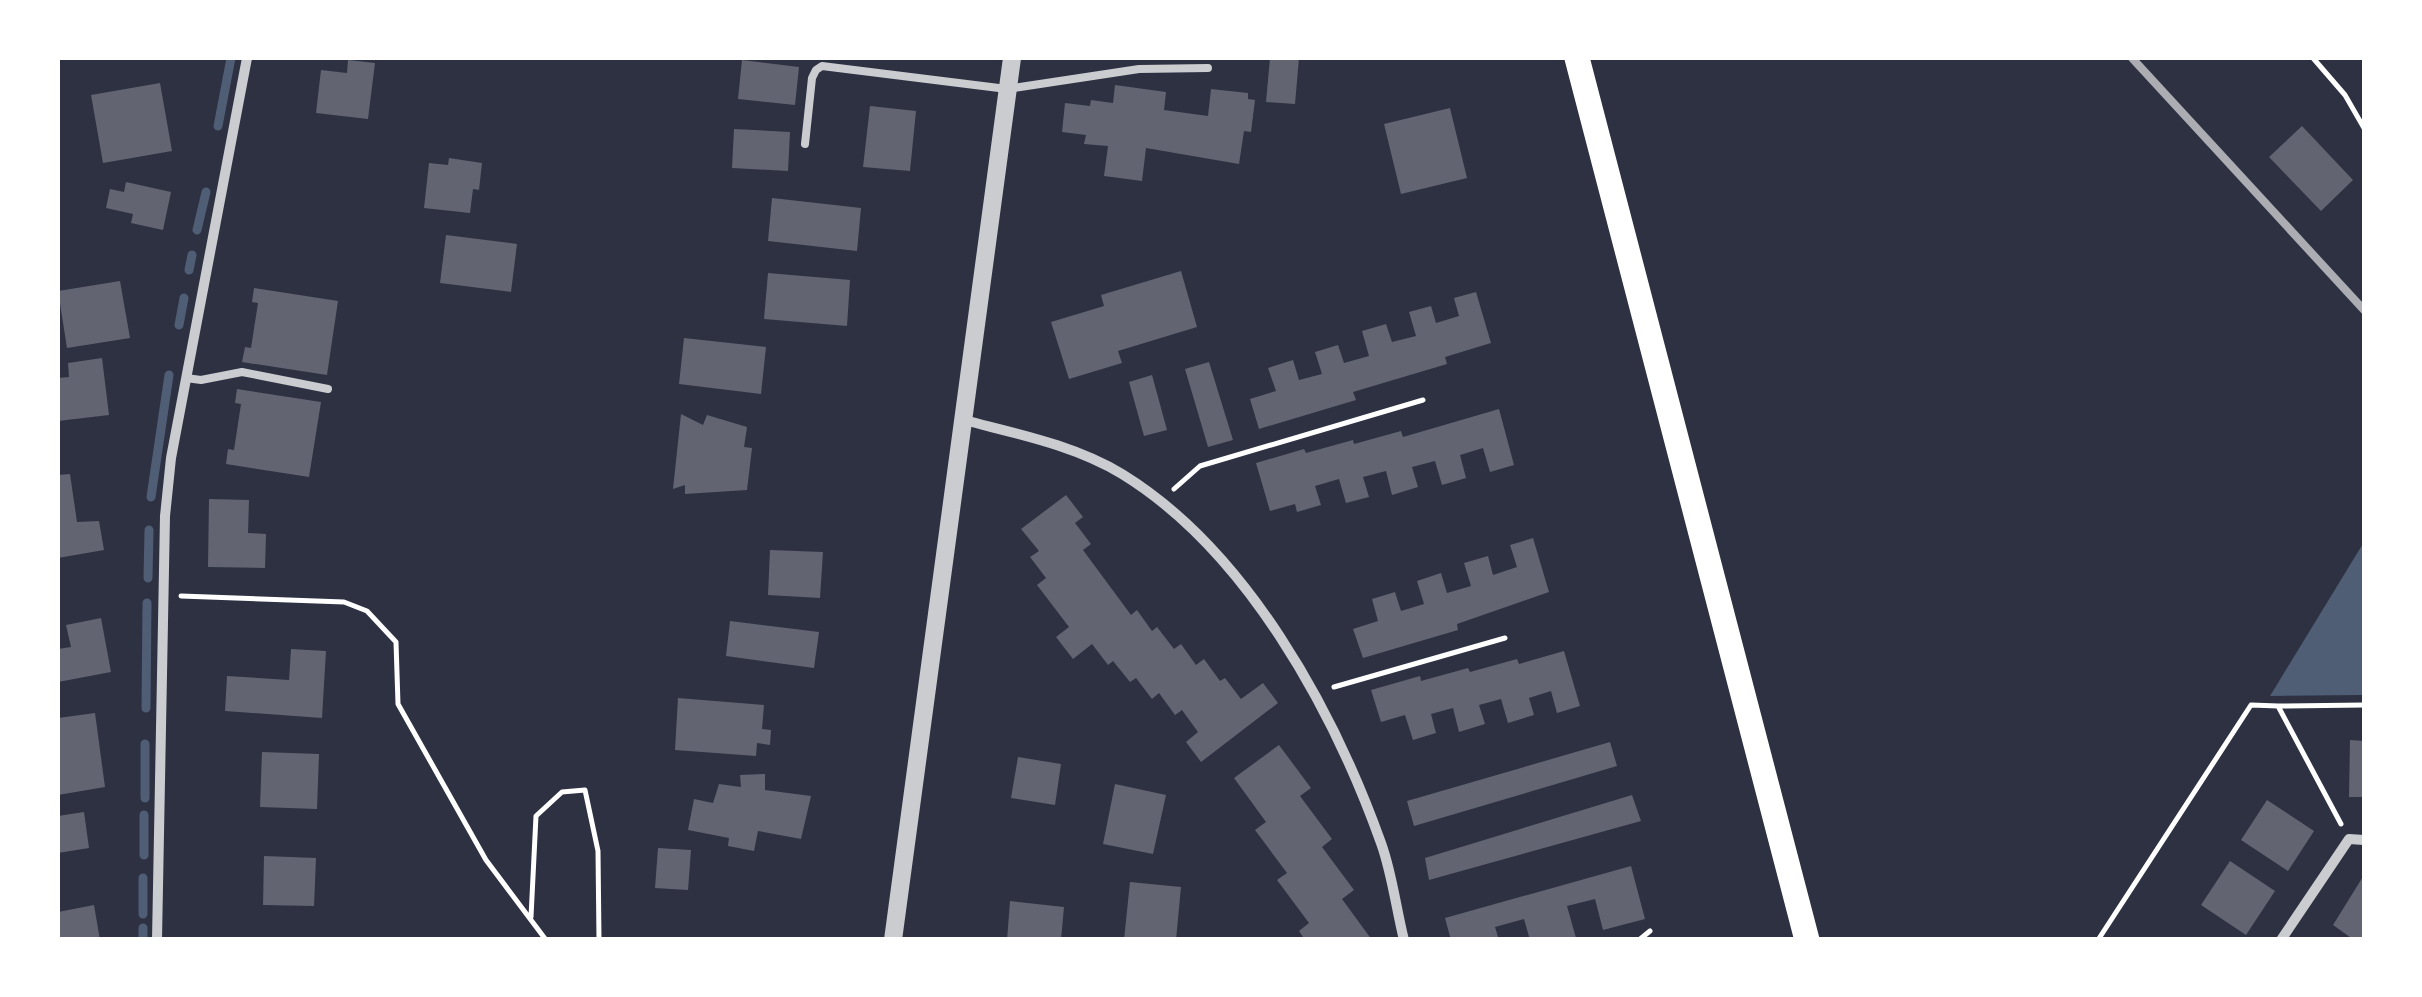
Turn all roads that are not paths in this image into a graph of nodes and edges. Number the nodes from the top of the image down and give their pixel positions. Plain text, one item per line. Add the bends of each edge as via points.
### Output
1 (247, 58) edge
2 (1012, 58) edge
3 (1577, 58) edge
4 (1208, 68) dead end
5 (1008, 90) junction
6 (805, 144) dead end
7 (186, 378) junction
8 (328, 389) dead end
9 (964, 420) junction
10 (2364, 840) edge
11 (157, 940) edge
12 (893, 940) edge
13 (1404, 940) edge
14 (1807, 940) edge
15 (2281, 940) edge

1 - 7 street
2 - 5 street
3 - 14 main road
4 - 5 lane via 1139,69
5 - 6 lane via 822,66 812,78
5 - 9 street
7 - 8 lane via 242,372
7 - 11 street via 171,458 163,595
9 - 12 street
9 - 13 street via 1068,448 1120,472 1208,544 1256,602 1353,773 1382,847
10 - 15 street via 2349,840

